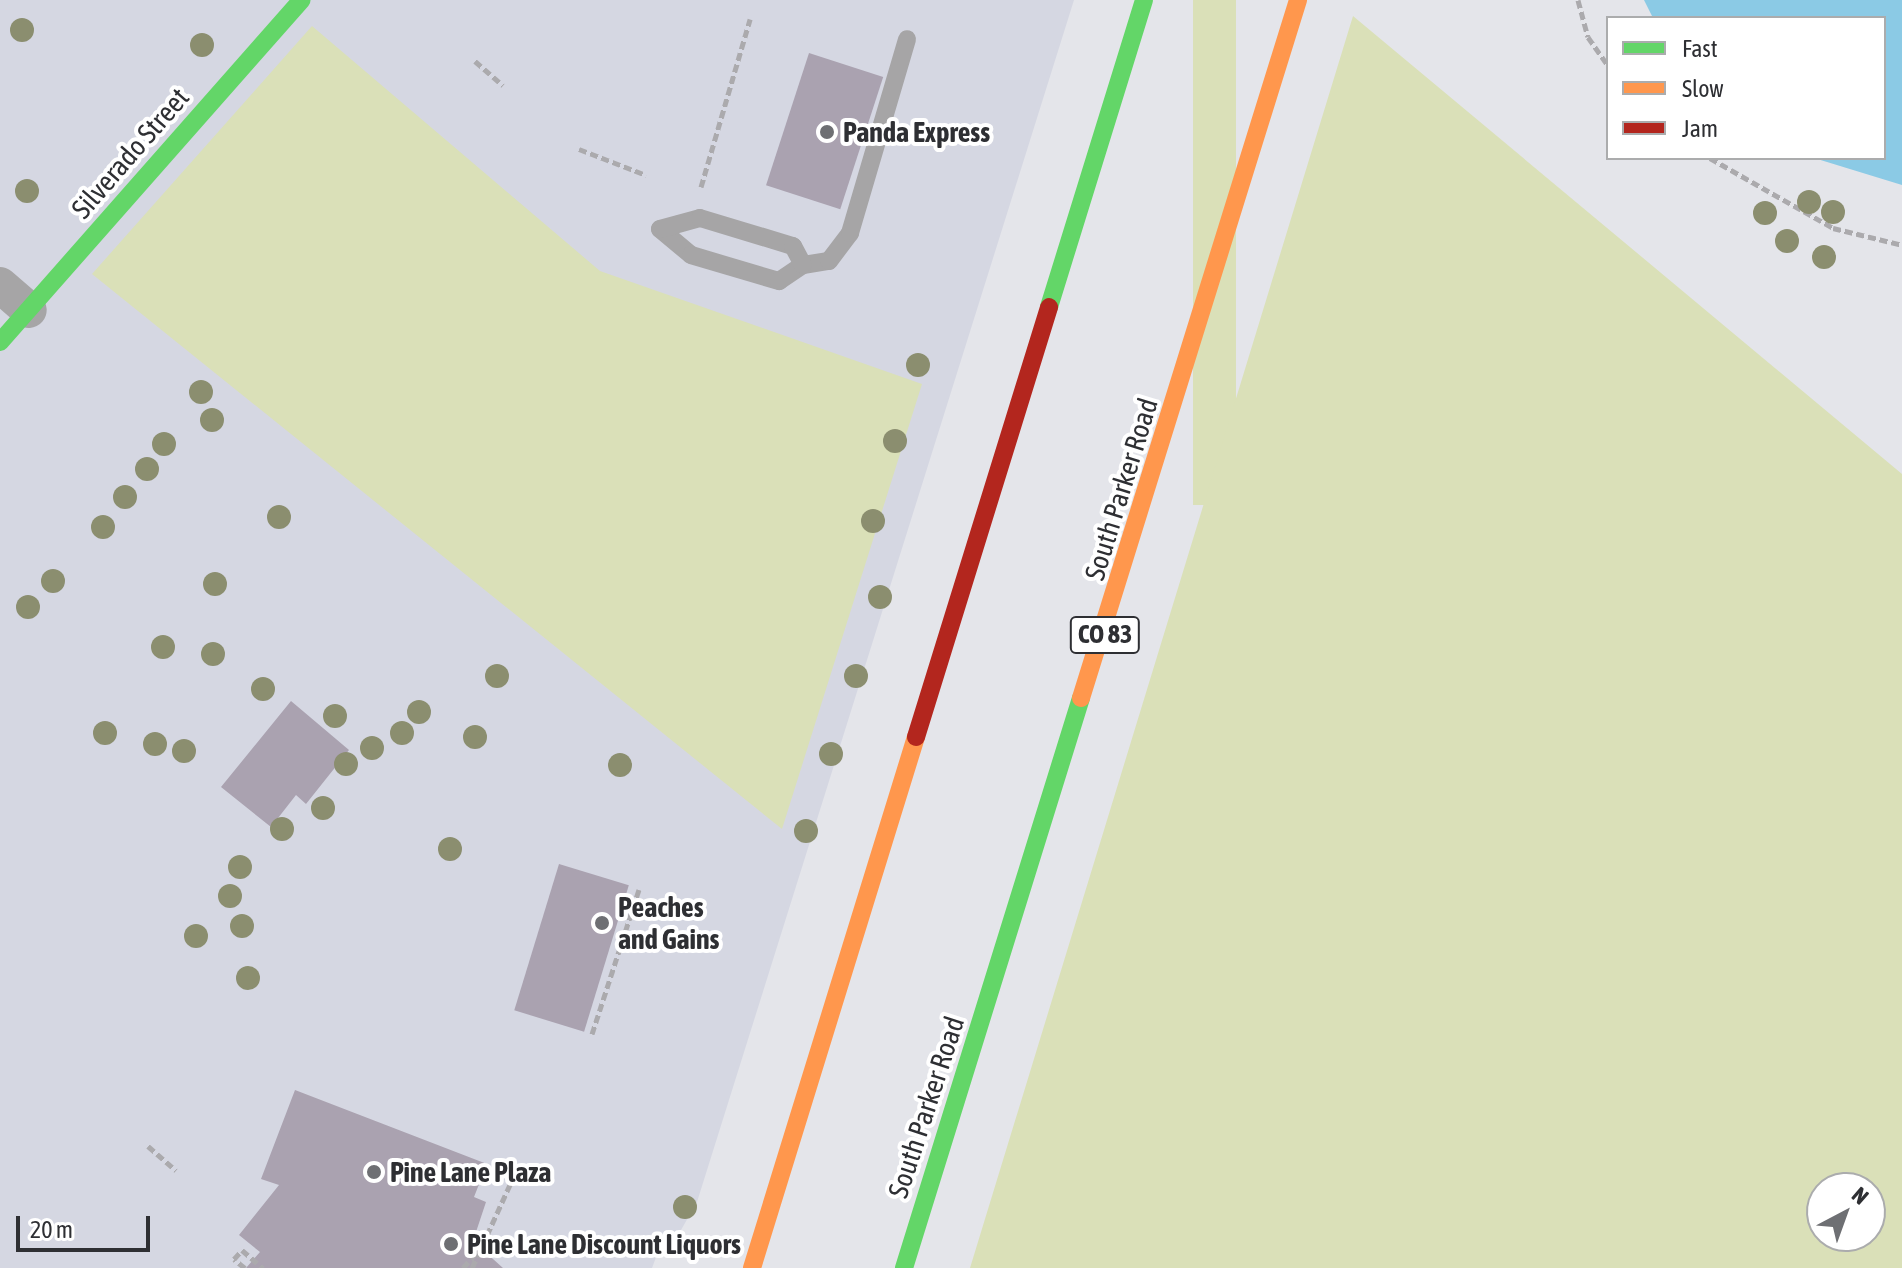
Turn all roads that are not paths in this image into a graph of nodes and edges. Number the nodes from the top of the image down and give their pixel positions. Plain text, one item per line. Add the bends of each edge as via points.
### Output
1 (301, 0) edge
2 (1144, 0) edge
3 (1298, 0) edge
4 (907, 39) dead end
5 (803, 265) junction
6 (0, 285) edge
7 (29, 310) junction
8 (0, 342) edge
9 (752, 1268) edge
10 (904, 1268) edge

1 - 7 main road, Silverado Street
2 - 9 main road
3 - 10 main road, South Parker Road / CO 83 via 1076,733
4 - 5 lane via 850,233 829,261
5 - 5 lane via 779,281 691,255 660,229 700,218 793,246
6 - 7 street
7 - 8 main road, Silverado Street

